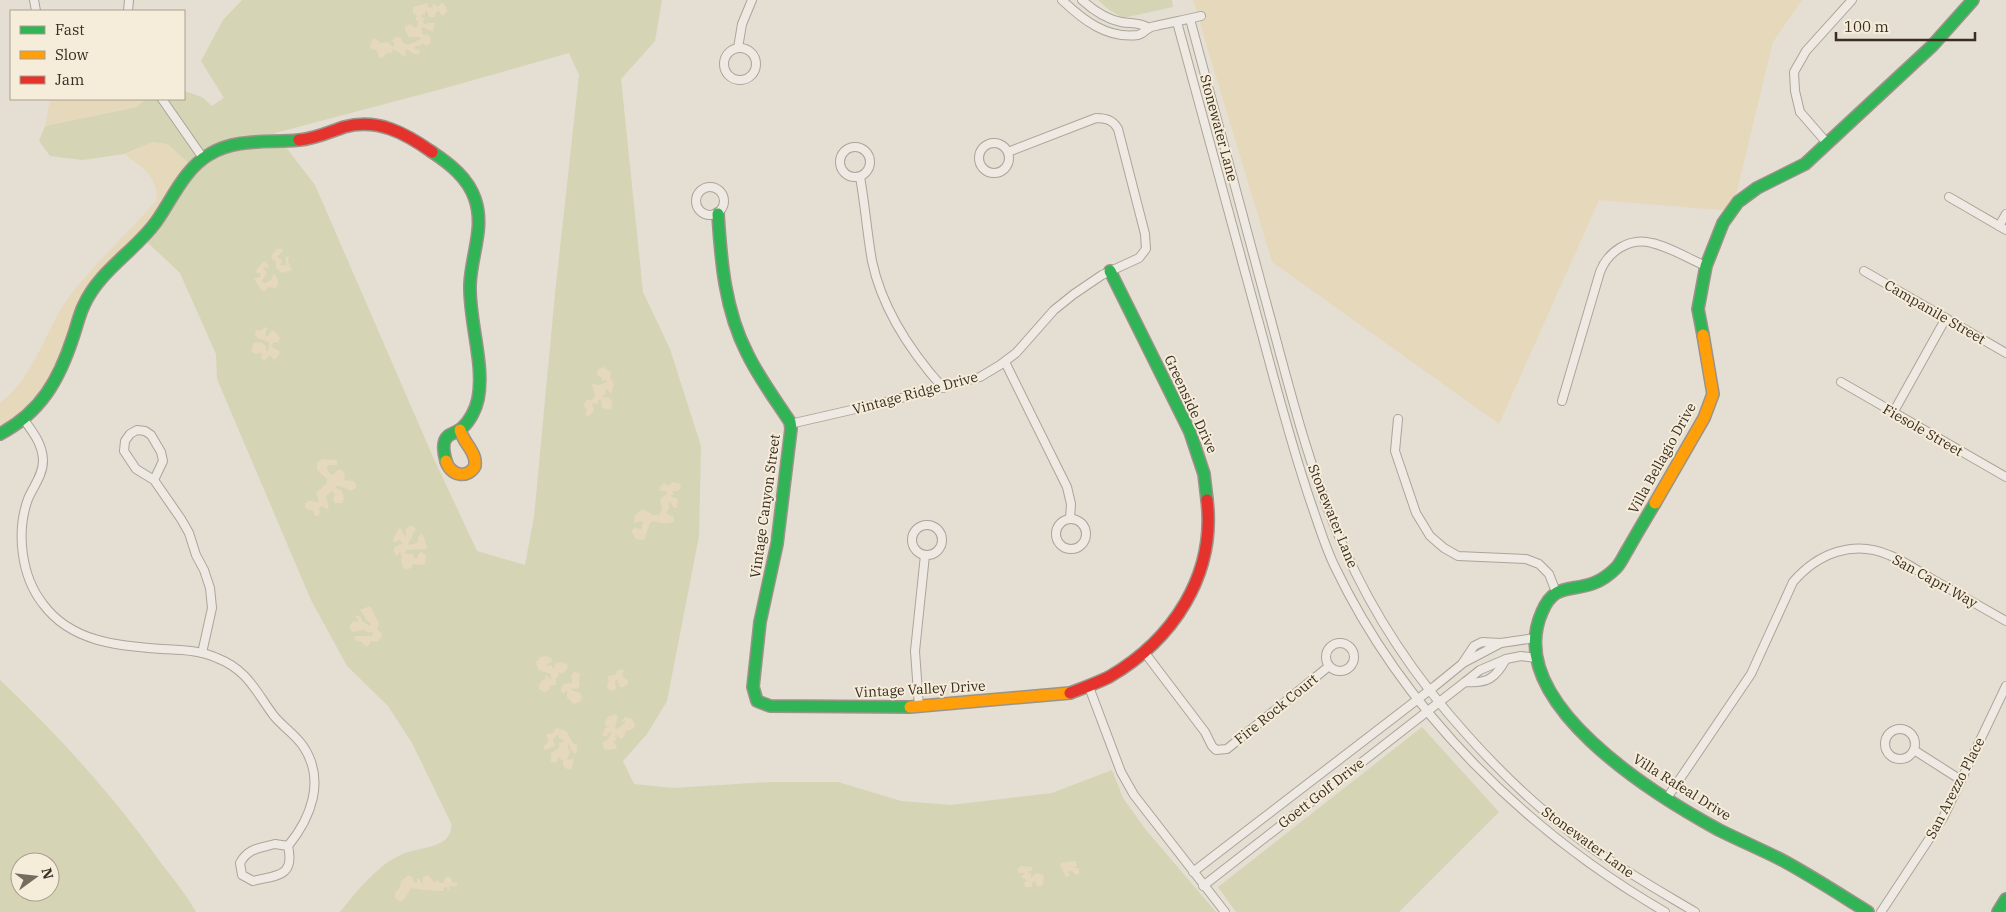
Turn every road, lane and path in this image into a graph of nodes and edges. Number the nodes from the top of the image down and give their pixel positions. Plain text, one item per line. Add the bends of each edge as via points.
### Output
1 (752, 0) edge
2 (1062, 0) edge
3 (1082, 0) edge
4 (1852, 0) edge
5 (1973, 0) edge
6 (1201, 16) dead end
7 (1190, 19) junction
8 (1177, 22) junction
9 (1148, 28) junction
10 (738, 48) junction
11 (163, 100) edge
12 (1827, 143) junction
13 (1008, 152) dead end
14 (203, 158) junction
15 (860, 177) dead end
16 (1949, 197) dead end
17 (718, 214) dead end
18 (2006, 214) edge
19 (2003, 228) edge
20 (1706, 266) junction
21 (1110, 271) junction
22 (1864, 271) dead end
23 (1946, 318) junction
24 (2006, 353) edge
25 (1005, 362) junction
26 (1841, 382) dead end
27 (943, 388) junction
28 (1562, 401) dead end
29 (1893, 412) junction
30 (1398, 419) dead end
31 (24, 420) junction
32 (790, 424) junction
33 (460, 430) dead end
34 (0, 434) edge
35 (2006, 477) edge
36 (154, 480) junction
37 (1070, 519) junction
38 (925, 556) junction
39 (1556, 592) junction
40 (2006, 621) edge
41 (1535, 638) junction
42 (202, 653) junction
43 (1145, 653) junction
44 (1536, 658) junction
45 (1506, 659) junction
46 (1328, 667) dead end
47 (1465, 682) junction
48 (2006, 686) edge
49 (1089, 687) junction
50 (1430, 690) junction
51 (756, 697) joint
52 (1418, 699) junction
53 (1440, 701) junction
54 (919, 707) junction
55 (1426, 711) junction
56 (1914, 750) junction
57 (1961, 780) junction
58 (1667, 798) junction
59 (288, 846) junction
60 (1193, 872) junction
61 (1203, 886) junction
62 (2006, 898) edge
63 (1225, 912) edge
64 (1666, 912) edge
65 (1695, 912) edge
66 (1868, 912) edge
67 (1881, 912) edge
68 (1998, 912) edge

1 - 10 street via 742,24
2 - 9 street via 1084,20 1111,32 1140,34
3 - 9 street via 1102,15 1122,22 1140,23
4 - 12 street via 1806,51 1794,72 1800,112
5 - 12 street, Villa Bellagio Drive via 1932,46
6 - 7 street
7 - 8 street
7 - 50 street, Stonewater Lane via 1305,443 1319,484 1344,550 1361,582 1397,643
8 - 9 street
8 - 52 street, Stonewater Lane via 1293,448 1319,528 1335,567 1360,613
10 - 10 street via 729,52 724,66 728,76 742,80 752,75 755,60 749,51
11 - 14 street
12 - 20 street, Villa Bellagio Drive via 1805,164 1757,188 1738,202 1723,223
13 - 21 street, Vintage Ridge Drive via 1089,120 1105,118 1115,124 1145,234 1146,249 1139,258
14 - 31 street via 182,180 156,223 92,289 56,381 39,407
14 - 33 street via 227,146 312,138 360,124 385,126 398,131 449,163 462,176 474,194 479,212 470,275 470,305 479,356 480,388 472,413
15 - 27 street via 873,264 883,293 904,338
16 - 19 street
17 - 32 street, Vintage Canyon Street via 722,275 740,341
18 - 19 street
20 - 28 street via 1652,243 1635,242 1608,256 1600,272
20 - 39 street, Villa Bellagio Drive via 1698,309 1713,394 1704,418 1617,567 1596,583
21 - 25 street, Vintage Ridge Drive via 1054,310
21 - 43 street, Greenside Drive via 1194,439 1209,499 1207,544 1197,582 1174,622
22 - 23 street, Campanile Street
23 - 24 street, Campanile Street
23 - 29 street
25 - 27 street, Vintage Ridge Drive via 980,377
25 - 37 street via 1067,487
26 - 29 street, Fiesole Street
27 - 32 street, Vintage Ridge Drive
29 - 35 street, Fiesole Street
30 - 39 street via 1396,451 1416,513 1430,536 1458,556 1526,559 1539,564 1549,574
31 - 34 street
31 - 42 street via 36,437 43,460 42,471 28,500 22,534 26,571 41,602 63,624 96,641
32 - 51 street, Vintage Canyon Street via 777,544 760,622 753,687
36 - 36 street via 163,461 161,452 151,435 137,430 124,441 124,451 136,469
36 - 42 street via 189,533 210,588 212,608
37 - 37 street via 1061,522 1055,535 1059,544 1072,550 1081,546 1086,531 1080,522
38 - 38 street via 935,554 942,546 942,536 932,526 922,526 914,532 914,547
38 - 54 street via 915,651
39 - 41 street via 1539,617
40 - 58 street, San Capri Way via 1888,554 1859,548 1831,554 1813,563 1793,582 1751,674
41 - 44 street, Villa Rafeal Drive
41 - 50 street, Goett Golf Drive via 1501,643 1462,664
42 - 59 street via 230,664 244,675 275,717 297,737 310,759 314,784 311,809
43 - 46 street, Fire Rock Court via 1216,750 1228,749
43 - 49 street, Greenside Drive via 1114,675
44 - 45 street, Goett Golf Drive
44 - 58 street, Villa Rafeal Drive via 1545,687 1560,710 1603,752
45 - 47 street, Goett Golf Drive via 1480,670
45 - 47 street via 1499,673 1489,680
47 - 53 street, Goett Golf Drive
48 - 57 street, San Arezzo Place
49 - 54 street, Vintage Valley Drive via 1067,694
49 - 60 street via 1129,787
50 - 52 street, Goett Golf Drive
50 - 53 street, Stonewater Lane
51 - 54 street, Vintage Valley Drive via 762,704 770,706
52 - 55 street, Stonewater Lane
52 - 60 street, Goett Golf Drive
53 - 55 street, Goett Golf Drive
53 - 65 street, Stonewater Lane via 1496,765 1570,832
55 - 61 street, Goett Golf Drive
55 - 64 street, Stonewater Lane via 1465,755 1536,821 1600,869
56 - 56 street via 1914,736 1906,729 1892,730 1886,739 1886,749 1892,757 1907,758
56 - 57 street
57 - 67 street, San Arezzo Place via 1933,835
58 - 66 street, Villa Rafeal Drive via 1717,828 1812,876
59 - 59 street via 276,844 250,850 240,863 242,875 253,881 282,873 289,866
60 - 61 street
61 - 63 street
62 - 68 street

